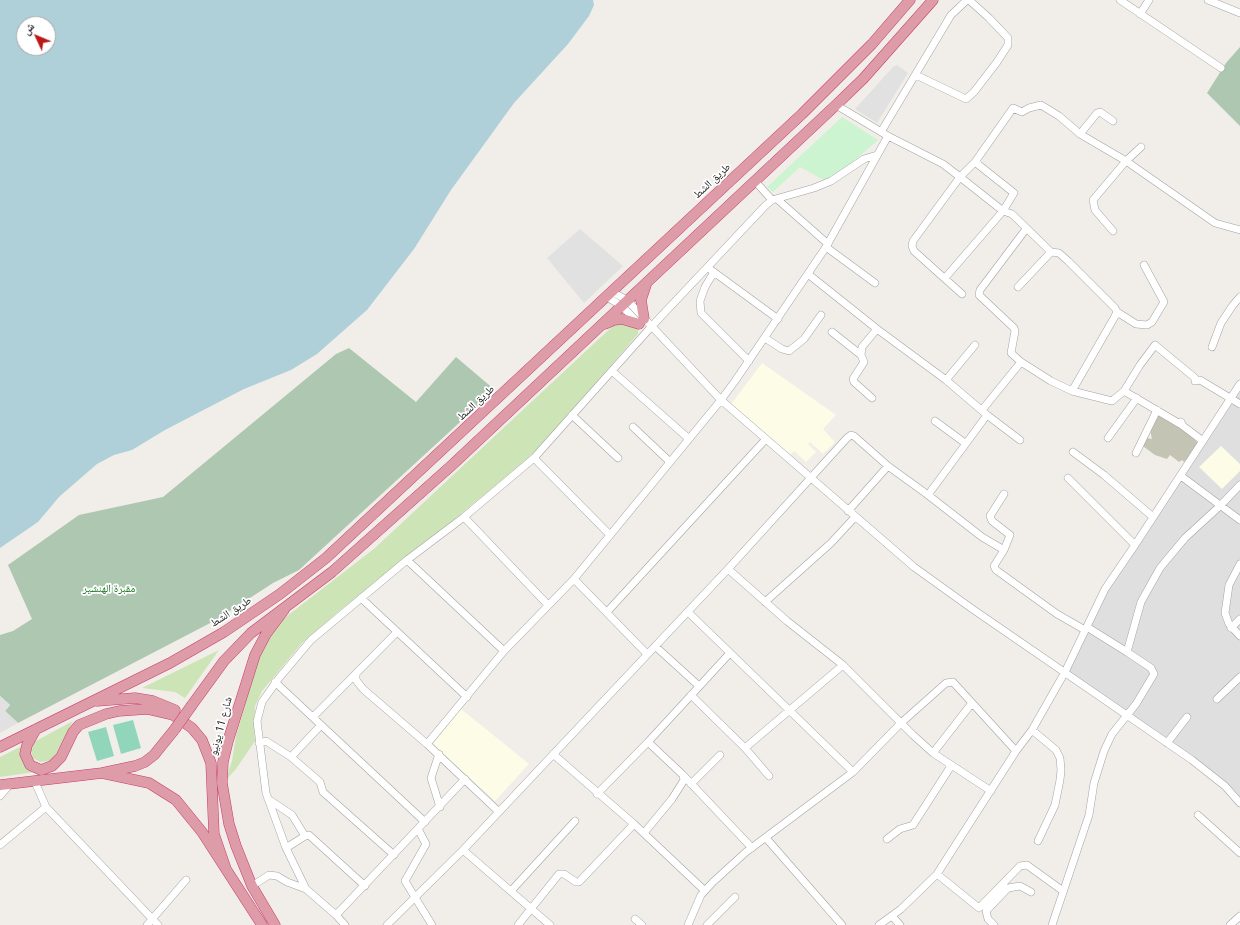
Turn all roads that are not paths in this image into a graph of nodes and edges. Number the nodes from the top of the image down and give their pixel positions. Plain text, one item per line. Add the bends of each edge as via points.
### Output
1 (910, 0) edge
2 (933, 0) edge
3 (968, 0) edge
4 (1120, 0) edge
5 (1149, 0) edge
6 (1208, 0) edge
7 (1240, 13) edge
8 (1140, 14) junction
9 (1221, 68) dead end
10 (916, 75) junction
11 (836, 105) junction
12 (1113, 121) dead end
13 (884, 134) junction
14 (1080, 134) junction
15 (1141, 147) dead end
16 (877, 156) junction
17 (1126, 161) junction
18 (975, 162) junction
19 (960, 177) junction
20 (755, 181) junction
21 (775, 200) junction
22 (1003, 211) junction
23 (1239, 228) edge
24 (1026, 230) junction
25 (1113, 230) dead end
26 (827, 245) junction
27 (1051, 252) junction
28 (1144, 265) dead end
29 (711, 269) junction
30 (808, 274) junction
31 (945, 278) junction
32 (648, 281) junction
33 (876, 283) dead end
34 (1018, 287) dead end
35 (962, 294) dead end
36 (610, 295) junction
37 (1240, 298) edge
38 (625, 303) junction
39 (1117, 312) junction
40 (822, 315) dead end
41 (778, 319) junction
42 (646, 324) junction
43 (600, 326) junction
44 (877, 329) junction
45 (832, 332) dead end
46 (765, 338) junction
47 (975, 345) dead end
48 (1212, 347) dead end
49 (861, 355) junction
50 (749, 361) junction
51 (1022, 362) junction
52 (612, 371) junction
53 (946, 380) junction
54 (1240, 384) edge
55 (1072, 391) junction
56 (1124, 391) junction
57 (872, 398) dead end
58 (1137, 398) junction
59 (1231, 398) junction
60 (721, 400) junction
61 (1240, 404) edge
62 (1157, 410) junction
63 (985, 412) junction
64 (572, 415) junction
65 (935, 421) dead end
66 (633, 427) dead end
67 (688, 438) junction
68 (1108, 438) dead end
69 (765, 440) junction
70 (1020, 440) dead end
71 (1203, 441) junction
72 (965, 443) junction
73 (1072, 452) dead end
74 (1136, 453) dead end
75 (534, 458) junction
76 (618, 458) dead end
77 (669, 462) junction
78 (888, 466) junction
79 (1181, 476) junction
80 (1068, 478) dead end
81 (810, 479) junction
82 (1240, 484) edge
83 (1004, 494) dead end
84 (928, 495) junction
85 (1222, 505) junction
86 (848, 511) junction
87 (464, 517) junction
88 (855, 517) junction
89 (1153, 517) junction
90 (1240, 520) edge
91 (610, 535) junction
92 (1135, 546) junction
93 (1004, 550) junction
94 (407, 560) junction
95 (1240, 564) edge
96 (728, 569) junction
97 (574, 579) junction
98 (361, 598) junction
99 (765, 602) junction
100 (548, 605) junction
101 (287, 606) junction
102 (607, 612) junction
103 (688, 612) junction
104 (1240, 619) edge
105 (1231, 628) junction
106 (1086, 629) junction
107 (397, 632) junction
108 (1240, 636) edge
109 (655, 646) junction
110 (504, 651) junction
111 (1127, 652) junction
112 (730, 653) junction
113 (647, 654) junction
114 (843, 665) junction
115 (1065, 672) junction
116 (356, 674) junction
117 (1240, 677) edge
118 (275, 682) junction
119 (699, 686) junction
120 (691, 696) junction
121 (467, 697) junction
122 (1217, 699) dead end
123 (89, 702) junction
124 (972, 703) junction
125 (788, 710) junction
126 (1125, 715) junction
127 (313, 717) junction
128 (1187, 717) dead end
129 (901, 723) junction
130 (321, 725) junction
131 (36, 729) junction
132 (1032, 730) junction
133 (648, 742) junction
134 (259, 743) junction
135 (1167, 743) junction
136 (428, 744) junction
137 (0, 747) edge
138 (745, 748) junction
139 (1016, 751) junction
140 (933, 753) junction
141 (439, 754) junction
142 (553, 754) junction
143 (720, 755) dead end
144 (291, 757) junction
145 (951, 766) junction
146 (853, 772) junction
147 (102, 773) junction
148 (683, 776) junction
149 (770, 776) dead end
150 (465, 779) junction
151 (34, 782) junction
152 (222, 782) junction
153 (11, 783) junction
154 (691, 784) junction
155 (0, 785) edge
156 (991, 790) junction
157 (598, 794) junction
158 (0, 796) edge
159 (1239, 796) edge
160 (268, 799) junction
161 (46, 807) junction
162 (440, 807) junction
163 (499, 812) junction
164 (1198, 815) dead end
165 (575, 821) dead end
166 (425, 822) junction
167 (634, 824) junction
168 (418, 829) junction
169 (644, 833) junction
170 (304, 836) junction
171 (766, 838) junction
172 (887, 839) dead end
173 (1038, 842) dead end
174 (0, 845) edge
175 (286, 848) junction
176 (752, 848) junction
177 (463, 850) junction
178 (1240, 853) edge
179 (394, 855) junction
180 (226, 869) junction
181 (937, 874) junction
182 (186, 880) dead end
183 (252, 886) junction
184 (365, 886) junction
185 (306, 889) junction
186 (704, 890) junction
187 (1063, 890) junction
188 (511, 891) junction
189 (1031, 892) dead end
190 (416, 897) junction
191 (735, 897) dead end
192 (531, 908) junction
193 (336, 915) junction
194 (892, 916) junction
195 (1240, 916) edge
196 (152, 919) junction
197 (635, 919) dead end
198 (147, 925) edge
199 (158, 925) edge
200 (262, 925) edge
201 (275, 925) edge
202 (345, 925) edge
203 (386, 925) edge
204 (432, 925) edge
205 (518, 925) edge
206 (550, 925) edge
207 (642, 925) edge
208 (688, 925) edge
209 (708, 925) edge
210 (842, 925) edge
211 (879, 925) edge
212 (900, 925) edge
213 (994, 925) edge
214 (1052, 925) edge
215 (1230, 925) edge

1 - 36 highway, طريق الشط via 836,81
2 - 11 highway via 863,79
3 - 10 street via 951,15
3 - 10 street via 1008,38 1008,44 996,62 966,99
4 - 8 street
5 - 8 street
6 - 7 street
8 - 9 street
10 - 13 street
11 - 13 street
11 - 20 highway
12 - 14 street via 1100,112 1097,113
13 - 16 street
13 - 19 street via 943,164
14 - 17 street
14 - 18 street via 1041,105 1022,112 1013,108
15 - 17 street
16 - 21 street via 864,160 825,183
16 - 26 street
17 - 23 street via 1216,223
17 - 25 street via 1093,200 1095,210
18 - 19 street
18 - 22 street via 1014,193
19 - 22 street
19 - 31 street via 913,241 912,246 914,251
20 - 21 street
20 - 32 highway
21 - 26 street
21 - 29 street
22 - 24 street via 1012,214 1025,225
22 - 31 street
24 - 27 street
24 - 51 street via 979,295 1014,328 1011,353
26 - 30 street
26 - 33 street
27 - 34 street
27 - 39 street via 1060,254 1068,260
28 - 39 street via 1164,302 1152,322 1147,325 1136,324
29 - 41 street
29 - 42 street
29 - 50 street via 700,300 701,313
30 - 41 street
30 - 44 street
31 - 35 street
32 - 38 highway
32 - 42 highway via 640,300
36 - 38 street
36 - 123 highway, طريق الشط via 362,526 280,594 224,632 170,663
37 - 48 street via 1221,323
38 - 42 street
38 - 43 highway
39 - 55 street
40 - 46 street via 804,339 789,351 782,350
41 - 46 street
42 - 43 highway via 622,318
42 - 52 street
42 - 60 street
43 - 101 highway via 377,533
44 - 49 street via 862,347
44 - 53 street
45 - 49 street
46 - 50 street
47 - 53 street
49 - 57 street via 864,362 853,379
50 - 60 street
51 - 55 street via 1050,381
51 - 63 street
52 - 64 street
52 - 67 street
53 - 63 street
54 - 59 street
55 - 56 street via 1112,401
56 - 58 street
56 - 59 street via 1155,345 1195,378 1195,381 1200,380
58 - 62 street
58 - 68 street
59 - 61 street
59 - 71 street
60 - 67 street
60 - 69 street
62 - 71 street via 1180,424 1181,422
62 - 74 street
63 - 70 street
63 - 72 street
64 - 75 street
64 - 76 street
65 - 72 street
66 - 77 street
67 - 77 street
69 - 81 street
69 - 102 street
71 - 79 street
72 - 84 street
73 - 89 street via 1104,475
75 - 87 street
75 - 91 street
77 - 91 street
78 - 81 street via 851,435
78 - 84 street
78 - 86 street
79 - 85 street
79 - 89 street
80 - 92 street
81 - 86 street
81 - 96 street
82 - 85 street
83 - 93 street via 990,516 992,521 1010,535
84 - 93 street
85 - 90 street
85 - 111 street via 1184,538 1160,568 1141,602
86 - 88 street
87 - 94 street
87 - 100 street
88 - 99 street via 831,543
88 - 115 street via 934,582
89 - 92 street
91 - 97 street
92 - 106 street via 1105,589
93 - 106 street via 994,566 996,570 1057,614
94 - 98 street
94 - 110 street
95 - 105 street via 1231,579 1227,597 1226,614
96 - 99 street
96 - 103 street
97 - 100 street
97 - 102 street
98 - 107 street
98 - 118 street via 311,640
99 - 114 street
100 - 110 street
101 - 147 highway, bridge via 263,623 237,647 208,681 175,729 154,754 144,762
101 - 152 highway, شارع 11 يونيو via 266,634 255,655 228,742
102 - 113 street
103 - 109 street
103 - 112 street
104 - 105 street
105 - 108 street
106 - 111 street
106 - 115 street
107 - 116 street
107 - 121 street
109 - 113 street
109 - 119 street
110 - 121 street
111 - 126 street via 1154,672 1136,704
112 - 119 street
112 - 125 street
113 - 142 street
114 - 125 street
114 - 129 street
115 - 126 street
115 - 132 street
116 - 127 street
116 - 136 street via 356,680 363,689
117 - 122 street
118 - 127 street
118 - 134 street via 259,710
119 - 120 street
120 - 133 street
120 - 138 street
121 - 136 street
123 - 131 highway, طريق الشط
123 - 152 highway via 135,698 153,701 179,711 193,722 210,744
124 - 129 street via 953,682 946,683
124 - 139 street
124 - 140 street
125 - 138 street
125 - 146 street
126 - 135 street
126 - 187 street via 1112,734 1101,758 1089,814
127 - 130 street
128 - 135 street
129 - 140 street
129 - 146 street
130 - 144 street
130 - 166 street
131 - 137 highway, طريق الشط
131 - 180 highway via 25,754 30,765 41,770 52,766 60,757 79,725 106,714 147,709 172,715 192,728 202,740 211,762 214,834
132 - 139 street
132 - 173 street via 1056,750 1060,758 1060,780 1053,813
133 - 148 street
133 - 157 street
134 - 144 street via 266,740
134 - 160 street
135 - 159 street
136 - 141 street
138 - 149 street
139 - 156 street
140 - 145 street
141 - 150 street
141 - 162 street via 431,778
142 - 157 street
142 - 163 street
143 - 154 street
144 - 179 street via 320,782 323,792
145 - 156 street
145 - 172 street via 912,826 900,829
146 - 171 street
147 - 151 highway
147 - 180 highway via 149,782 176,800 202,832
148 - 154 street
148 - 169 street via 684,780 672,799
150 - 162 street
150 - 163 street
151 - 153 highway
151 - 161 street
152 - 183 highway, شارع 11 يونيو via 232,831
153 - 155 highway
153 - 158 street
154 - 176 street
156 - 181 street
157 - 167 street
160 - 170 street via 292,815
160 - 175 street
161 - 174 street
161 - 196 street
162 - 166 street
163 - 177 street
164 - 178 street
165 - 188 street
166 - 168 street
167 - 169 street
167 - 192 street via 579,882 559,874
168 - 179 street
168 - 190 street via 426,844 405,881
169 - 186 street
170 - 175 street
170 - 184 street via 314,838
171 - 176 street
171 - 210 street
175 - 185 street
176 - 186 street
177 - 188 street
177 - 190 street
179 - 184 street
180 - 200 highway
181 - 187 street via 979,908 1020,866 1027,865
181 - 194 street
182 - 196 street
183 - 185 street via 269,875
183 - 201 highway, شارع 11 يونيو
184 - 193 street
185 - 193 street
186 - 208 street via 693,909
187 - 214 street
188 - 192 street
189 - 213 street via 1020,886 1008,888 986,911 988,919
190 - 203 street
190 - 204 street
191 - 209 street
192 - 205 street
192 - 206 street
193 - 202 street
194 - 211 street
194 - 212 street
195 - 215 street
196 - 198 street
196 - 199 street
197 - 207 street

